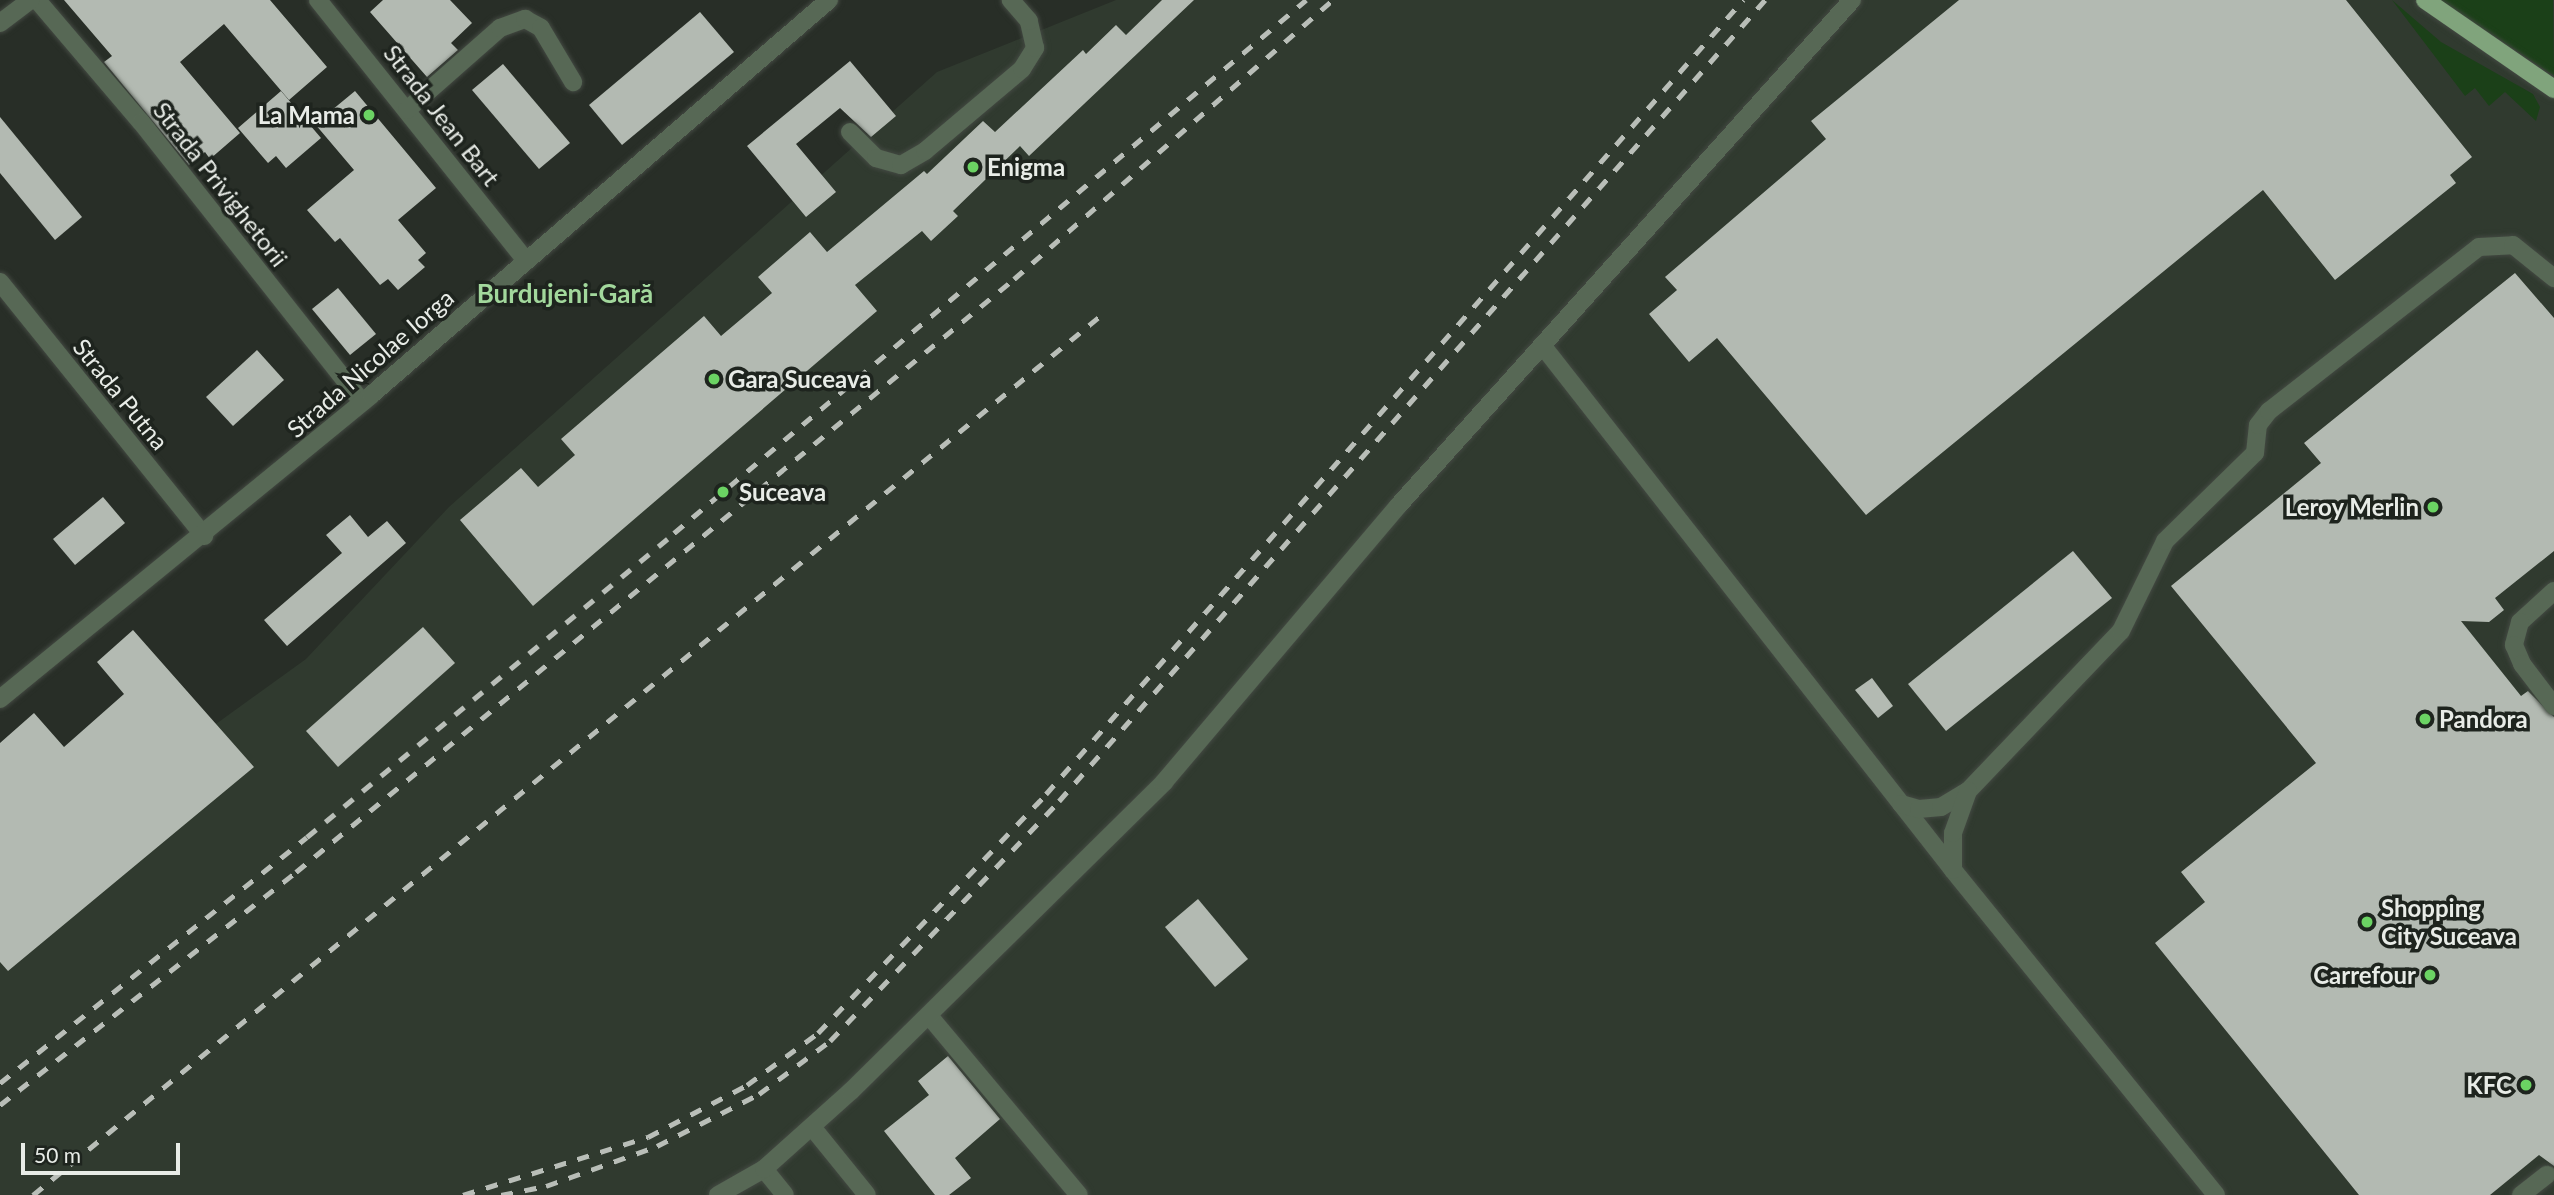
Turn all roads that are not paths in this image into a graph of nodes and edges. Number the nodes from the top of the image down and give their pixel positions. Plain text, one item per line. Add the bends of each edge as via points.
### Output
1 (30, 0) edge
2 (37, 0) edge
3 (318, 0) edge
4 (829, 0) edge
5 (1011, 0) edge
6 (1852, 0) edge
7 (2425, 0) edge
8 (0, 23) edge
9 (573, 82) dead end
10 (2554, 89) edge
11 (407, 110) junction
12 (850, 132) dead end
13 (526, 261) junction
14 (2554, 278) edge
15 (0, 282) edge
16 (1542, 345) junction
17 (362, 402) junction
18 (204, 536) junction
19 (2554, 591) edge
20 (0, 699) edge
21 (2554, 706) edge
22 (1968, 791) junction
23 (1901, 804) junction
24 (1953, 870) junction
25 (930, 1017) junction
26 (812, 1127) junction
27 (764, 1169) junction
28 (2547, 1175) dead end
29 (718, 1195) edge
30 (785, 1195) edge
31 (867, 1195) edge
32 (1079, 1195) edge
33 (2216, 1195) edge
34 (2521, 1195) edge

1 - 8 street
2 - 17 street, Strada Privighetorii via 141,122
3 - 11 street, Strada Jean Bart
4 - 13 street, Strada Nicolae Iorga
5 - 12 street via 1030,21 1035,48 1022,69 925,151 901,165 876,158
6 - 16 street
7 - 10 main road
9 - 11 street via 541,27 526,19 500,28
11 - 13 street, Strada Jean Bart
13 - 17 street, Strada Nicolae Iorga
14 - 22 street via 2514,245 2479,247 2269,411 2258,425 2255,453 2165,541 2127,624
15 - 18 street, Strada Putna
16 - 23 street
16 - 25 street via 1398,506 1164,782
17 - 18 street, Strada Nicolae Iorga
18 - 20 street, Strada Nicolae Iorga
19 - 21 street via 2520,622 2514,645 2522,664
22 - 23 street via 1941,807 1919,809
22 - 24 street via 1953,833
23 - 24 street
24 - 33 street
25 - 26 street
25 - 32 street
26 - 27 street
26 - 31 street
27 - 29 street
27 - 30 street
28 - 34 street

